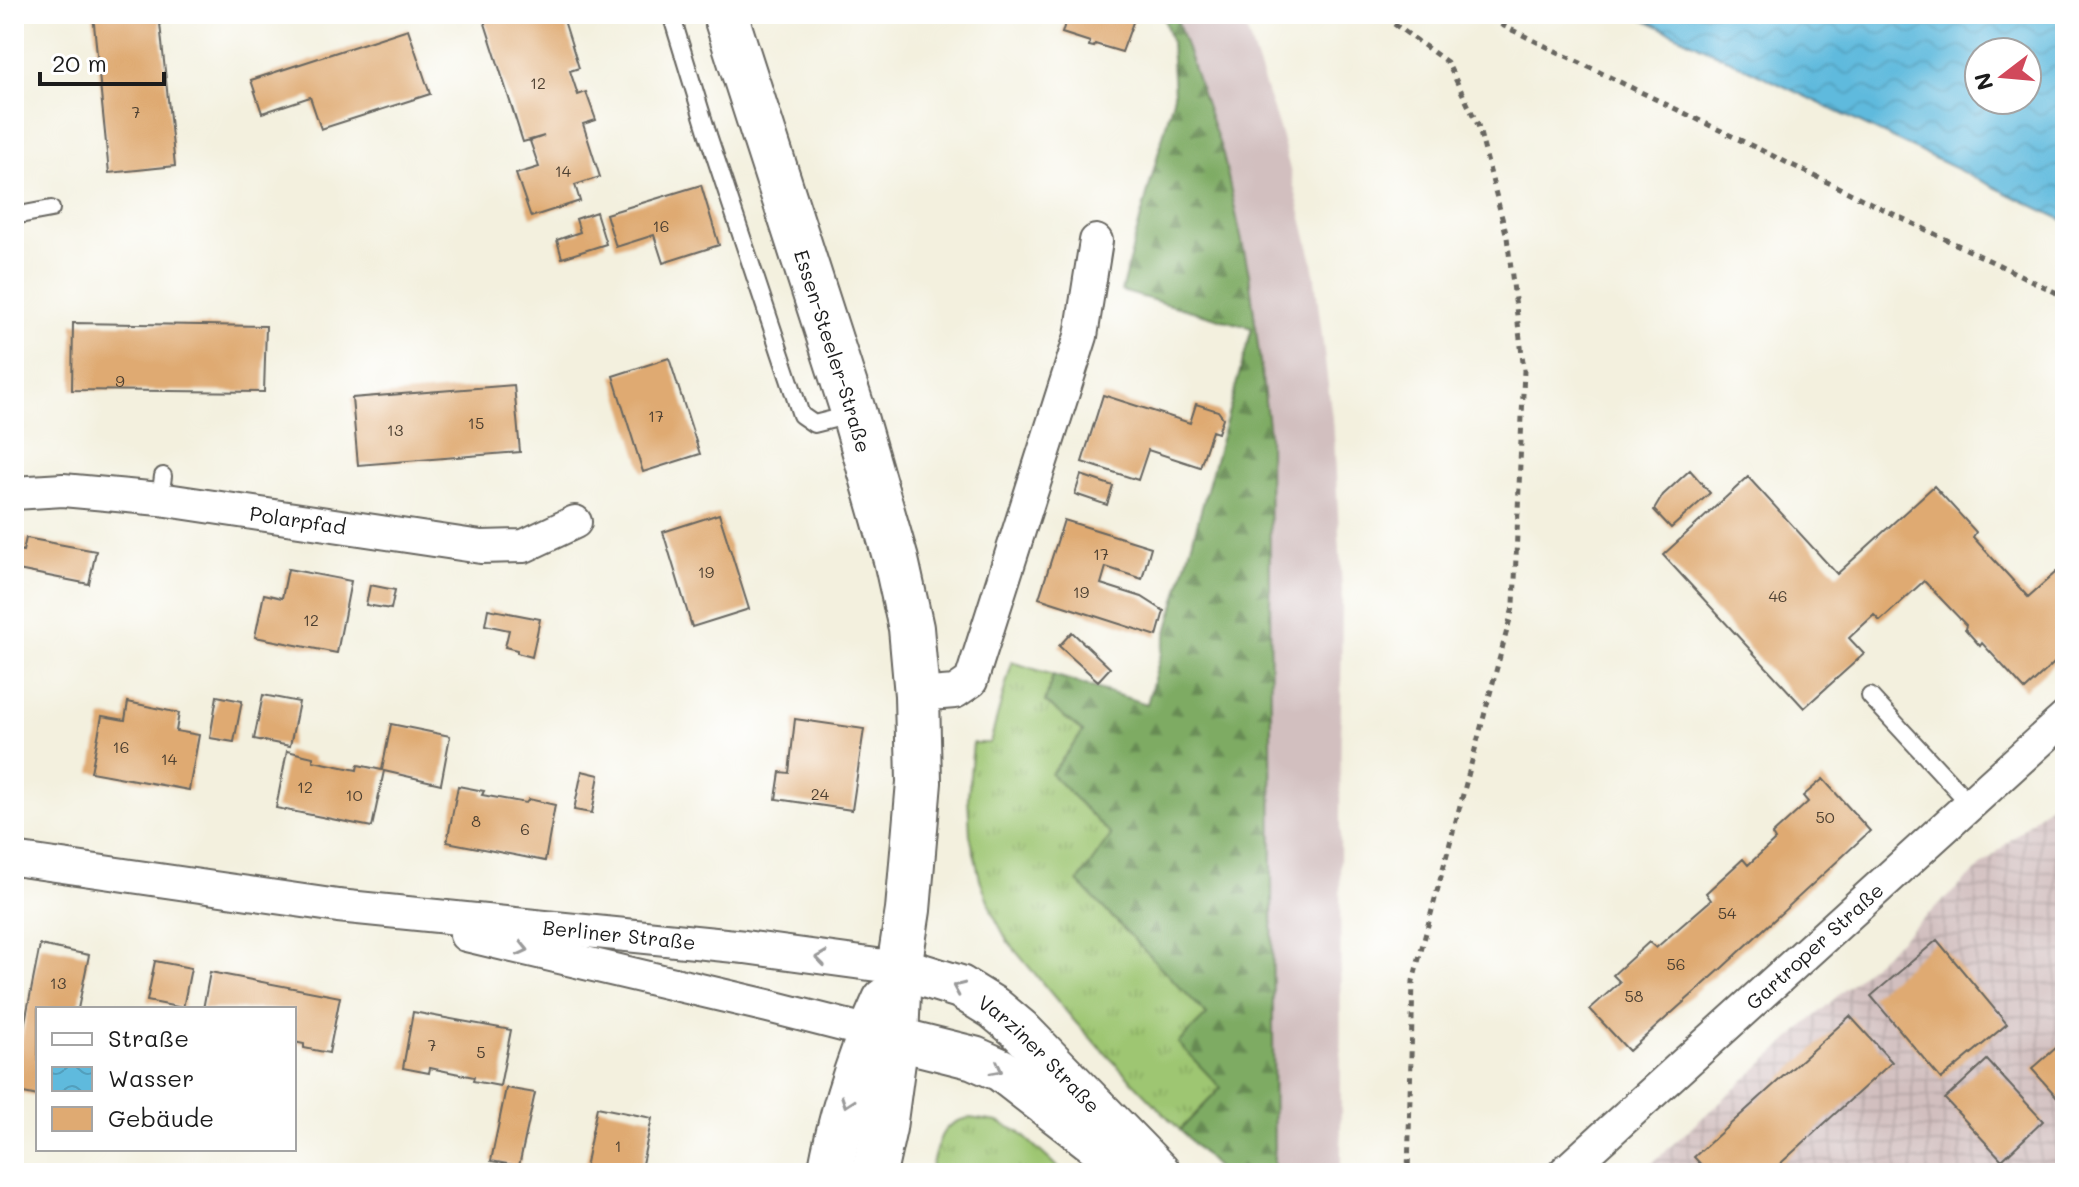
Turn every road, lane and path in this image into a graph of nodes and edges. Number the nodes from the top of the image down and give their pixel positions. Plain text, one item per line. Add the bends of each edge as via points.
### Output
1 (671, 14) edge
2 (725, 14) edge
3 (1390, 14) edge
4 (1479, 14) edge
5 (51, 209) dead end
6 (14, 216) edge
7 (1096, 241) dead end
8 (2065, 300) edge
9 (854, 414) junction
10 (14, 493) edge
11 (575, 522) dead end
12 (917, 695) junction
13 (1870, 696) dead end
14 (2065, 718) edge
15 (1970, 804) junction
16 (14, 859) edge
17 (338, 906) junction
18 (899, 968) junction
19 (883, 1036) junction
20 (830, 1173) edge
21 (874, 1173) edge
22 (1134, 1173) edge
23 (1159, 1173) edge
24 (1408, 1173) edge
25 (1564, 1173) edge

1 - 9 lane via 801,415 814,424
2 - 9 main road, Essen-Steeler-Straße
3 - 24 path via 1390,21 1447,62 1478,125 1507,237 1524,370 1514,604 1413,981
4 - 8 path
5 - 6 lane
7 - 12 street via 1081,336 971,681 955,692
9 - 12 main road, Essen-Steeler-Straße via 902,587
10 - 11 street, Polarpfad via 161,487 481,547 524,546
12 - 18 main road, Essen-Steeler-Straße via 919,782
13 - 15 lane
14 - 15 street, Gartroper Straße
15 - 25 street, Gartroper Straße
16 - 17 street, Berliner Straße
18 -> 17 street, Berliner Straße
17 -> 19 street, Berliner Straße
18 - 19 main road, Essen-Steeler-Straße
23 -> 18 street, Varziner Straße via 994,1008 960,987
19 -> 20 main road, Essen-Steeler-Straße via 841,1120
19 - 21 main road, Essen-Steeler-Straße via 884,1128
19 -> 22 street, Varziner Straße via 974,1058 1001,1070

